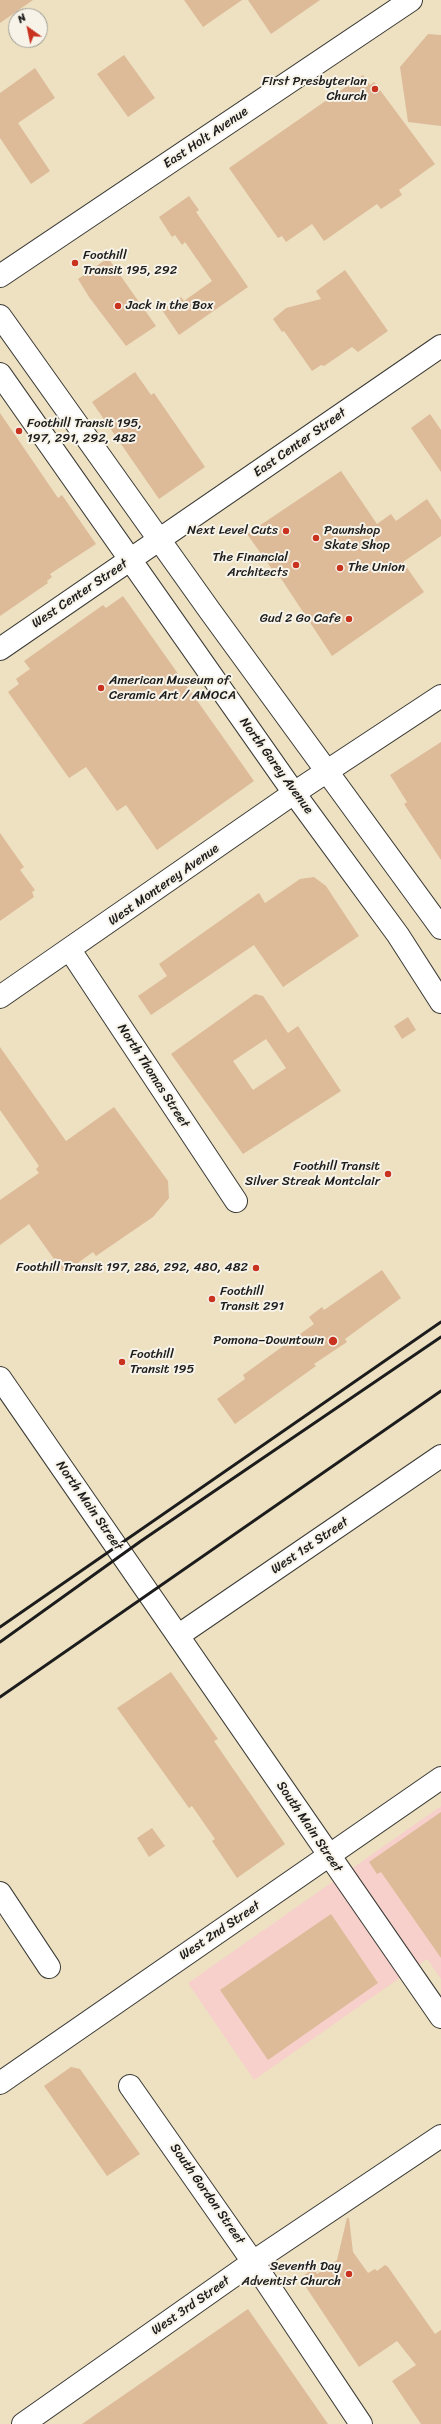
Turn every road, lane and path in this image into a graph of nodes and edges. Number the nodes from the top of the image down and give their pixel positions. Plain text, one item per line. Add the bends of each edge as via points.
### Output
1 (411, 0) edge
2 (0, 276) edge
3 (0, 316) edge
4 (441, 346) edge
5 (0, 374) edge
6 (159, 540) junction
7 (129, 560) junction
8 (0, 649) edge
9 (441, 696) edge
10 (328, 772) junction
11 (294, 793) junction
12 (441, 928) edge
13 (70, 950) junction
14 (0, 997) edge
15 (441, 1002) edge
16 (236, 1202) dead end
17 (0, 1378) edge
18 (441, 1456) edge
19 (179, 1635) junction
20 (441, 1778) edge
21 (329, 1857) junction
22 (0, 1892) edge
23 (49, 1967) dead end
24 (441, 2017) edge
25 (0, 2083) edge
26 (130, 2086) dead end
27 (441, 2136) edge
28 (253, 2262) junction
29 (23, 2424) edge
30 (361, 2424) edge

1 - 2 street, East Holt Avenue
3 - 6 street
4 - 6 street, East Center Street
5 - 7 street, North Garey Avenue
6 - 7 street, West Center Street
6 - 10 street
7 - 8 street, West Center Street
7 - 11 street, North Garey Avenue
9 - 10 street, West Monterey Avenue
10 - 11 street, West Monterey Avenue
10 - 12 street
11 - 13 street, West Monterey Avenue
11 - 15 street, North Garey Avenue via 398,935
13 - 14 street, West Monterey Avenue
13 - 16 street, North Thomas Street
17 - 19 street, North Main Street
18 - 19 street, West 1st Street
19 - 21 street, South Main Street
20 - 21 street, West 2nd Street
21 - 24 street, South Main Street
21 - 25 street, West 2nd Street
22 - 23 street
26 - 28 street, South Gordon Street
27 - 28 street, West 3rd Street
28 - 29 street, West 3rd Street
28 - 30 street, South Gordon Street

